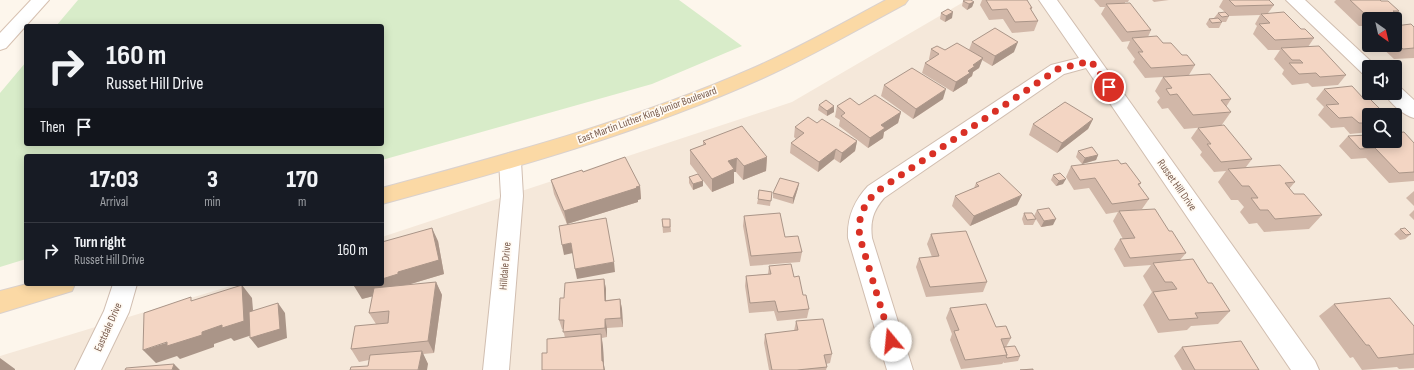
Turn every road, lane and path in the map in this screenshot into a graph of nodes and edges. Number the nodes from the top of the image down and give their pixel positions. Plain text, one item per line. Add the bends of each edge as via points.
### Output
1 (40, 0) edge
2 (899, 0) edge
3 (1048, 0) edge
4 (1295, 0) edge
5 (0, 44) edge
6 (1091, 61) junction
7 (1362, 62) edge
8 (1402, 100) edge
9 (1414, 111) edge
10 (510, 161) junction
11 (384, 195) edge
12 (56, 286) edge
13 (124, 286) edge
14 (0, 302) edge
15 (88, 370) edge
16 (496, 370) edge
17 (900, 370) edge
18 (1306, 370) edge

1 - 5 street
2 - 10 main road, East Martin Luther King Junior Boulevard via 757,74 681,105
3 - 6 street, Russet Hill Drive
4 - 7 street
6 - 17 street via 1058,69 876,192 866,202 858,227 860,238
6 - 18 street, Russet Hill Drive
8 - 9 street
10 - 11 main road, East Martin Luther King Junior Boulevard
10 - 16 street, Hilldale Drive via 512,196
12 - 14 main road
13 - 15 street, Eastdale Drive via 116,312

